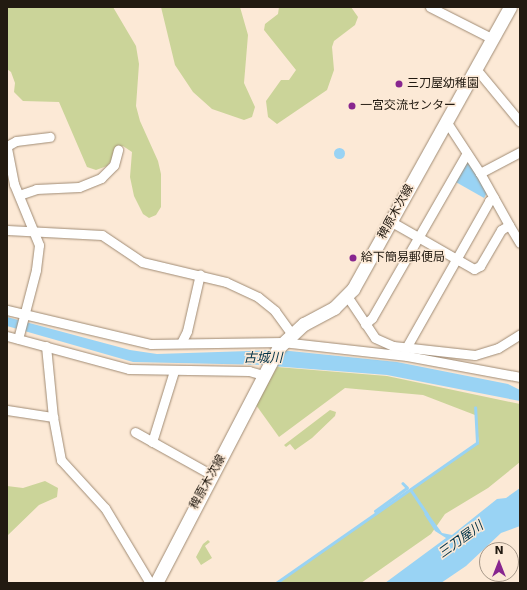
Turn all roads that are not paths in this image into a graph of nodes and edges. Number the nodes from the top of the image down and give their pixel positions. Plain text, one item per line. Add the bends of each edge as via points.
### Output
1 (430, 7) edge
2 (510, 7) edge
3 (493, 39) junction
4 (477, 70) junction
5 (446, 121) junction
6 (520, 122) edge
7 (50, 137) dead end
8 (7, 147) edge
9 (118, 150) dead end
10 (520, 152) edge
11 (467, 153) junction
12 (480, 173) junction
13 (19, 195) junction
14 (494, 197) junction
15 (390, 221) junction
16 (508, 225) junction
17 (7, 230) edge
18 (34, 231) junction
19 (418, 237) junction
20 (520, 243) edge
21 (456, 259) junction
22 (200, 274) junction
23 (347, 296) junction
24 (7, 310) edge
25 (24, 315) junction
26 (365, 324) junction
27 (520, 334) edge
28 (7, 336) edge
29 (18, 338) junction
30 (284, 341) junction
31 (181, 343) junction
32 (46, 346) junction
33 (406, 348) junction
34 (174, 371) junction
35 (265, 372) junction
36 (520, 377) edge
37 (7, 410) edge
38 (53, 417) junction
39 (135, 432) dead end
40 (152, 442) junction
41 (212, 475) junction
42 (150, 583) edge
43 (156, 583) edge

1 - 3 street
2 - 3 main road, 稗原木次線
3 - 4 main road, 稗原木次線
4 - 5 main road, 稗原木次線
4 - 6 street
5 - 11 street
5 - 15 main road, 稗原木次線
7 - 8 street via 16,141
8 - 13 street
9 - 13 street via 114,165 101,178 79,187 36,189
10 - 12 street
11 - 12 street
11 - 19 street
12 - 14 street
13 - 18 street
14 - 16 street
14 - 21 street via 488,201
15 - 19 street
15 - 23 main road, 稗原木次線
16 - 20 street
16 - 21 street via 501,230 479,268 474,269
17 - 18 street
18 - 22 street via 102,235 136,259
18 - 25 street via 39,245 36,270
19 - 21 street
19 - 26 street via 372,318
21 - 33 street
22 - 30 street via 226,282 258,297 275,311
22 - 31 street via 187,331
23 - 26 street
23 - 30 main road, 稗原木次線 via 334,308
24 - 25 street
25 - 29 street
25 - 31 street via 151,344
26 - 33 street via 381,342
27 - 33 street via 498,348 475,355
28 - 29 street
29 - 32 street
30 - 31 street
30 - 35 main road, 稗原木次線
30 - 36 street via 407,356
32 - 34 street via 129,369
32 - 38 street
34 - 35 street
34 - 40 street
35 - 41 main road, 稗原木次線
37 - 38 street
38 - 42 street via 60,460 105,508
39 - 40 street
40 - 41 street
41 - 43 main road, 稗原木次線

